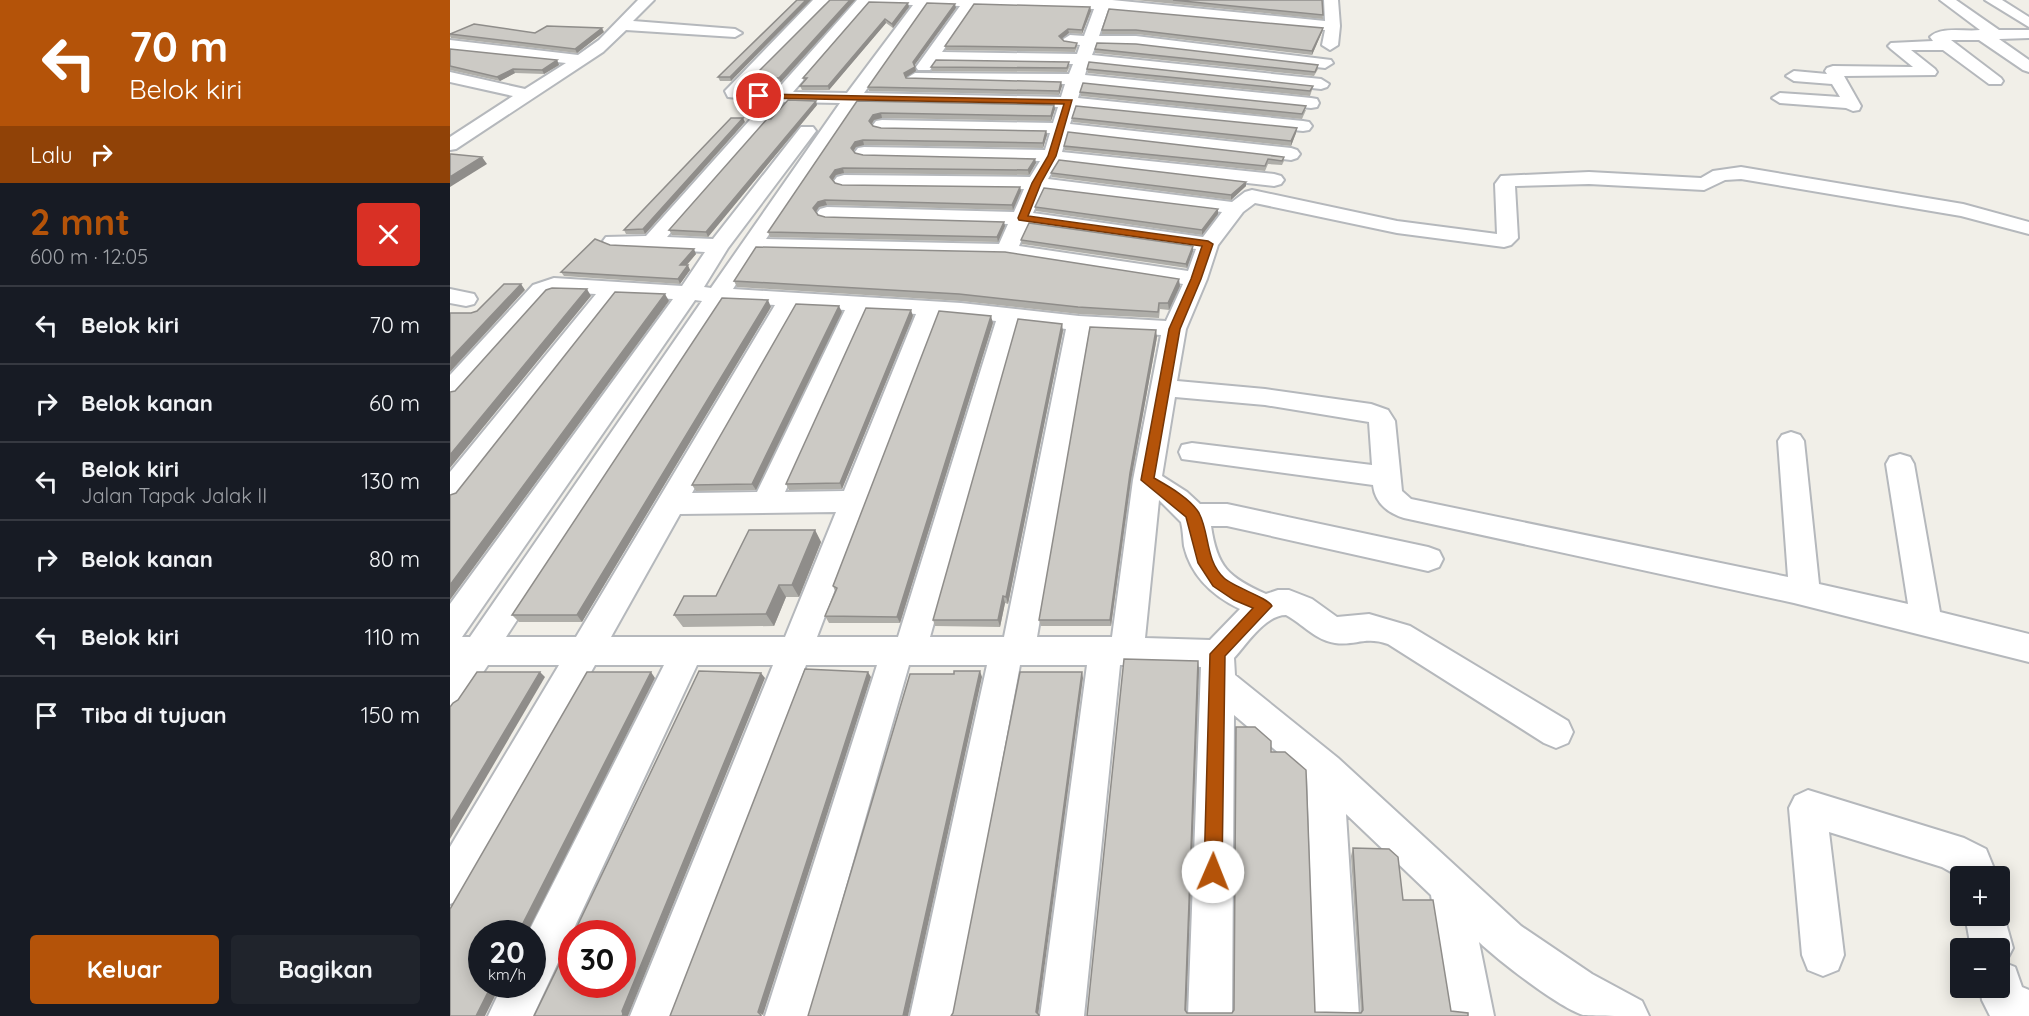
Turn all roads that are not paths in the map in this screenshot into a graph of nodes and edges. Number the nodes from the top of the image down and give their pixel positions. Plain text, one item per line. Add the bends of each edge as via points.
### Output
1 (647, 0) edge
2 (825, 0) edge
3 (865, 0) edge
4 (1243, 0) edge
5 (1331, 0) edge
6 (1947, 0) edge
7 (1992, 0) edge
8 (915, 1) edge
9 (970, 1) edge
10 (1198, 6) edge
11 (1154, 11) edge
12 (1241, 17) junction
13 (1095, 18) edge
14 (2029, 23) edge
15 (622, 25) junction
16 (736, 32) dead end
17 (1988, 34) junction
18 (2029, 34) edge
19 (1263, 35) edge
20 (1328, 36) junction
21 (1053, 39) edge
22 (1136, 41) junction
23 (450, 45) edge
24 (1947, 45) junction
25 (2029, 51) edge
26 (2007, 52) junction
27 (932, 57) junction
28 (1082, 59) junction
29 (582, 60) junction
30 (1818, 60) dead end
31 (1325, 63) junction
32 (2029, 67) edge
33 (1929, 72) junction
34 (1836, 75) junction
35 (1794, 76) dead end
36 (450, 77) edge
37 (915, 78) junction
38 (1075, 79) junction
39 (1995, 81) dead end
40 (1320, 84) junction
41 (1944, 84) dead end
42 (529, 95) junction
43 (779, 98) junction
44 (1780, 98) dead end
45 (841, 99) junction
46 (901, 99) junction
47 (1069, 102) junction
48 (1311, 103) junction
49 (882, 125) junction
50 (1303, 126) junction
51 (1060, 128) junction
52 (450, 145) edge
53 (864, 152) junction
54 (1291, 154) junction
55 (1052, 156) junction
56 (1274, 180) junction
57 (844, 181) junction
58 (1036, 183) junction
59 (1252, 196) junction
60 (1236, 208) junction
61 (827, 213) junction
62 (1023, 218) junction
63 (2029, 228) edge
64 (613, 241) dead end
65 (652, 242) junction
66 (1208, 244) junction
67 (808, 246) junction
68 (733, 248) junction
69 (1007, 250) junction
70 (1196, 279) junction
71 (612, 289) junction
72 (704, 294) junction
73 (790, 299) junction
74 (859, 303) junction
75 (930, 308) junction
76 (1009, 315) junction
77 (1079, 323) junction
78 (1174, 329) junction
79 (1164, 388) junction
80 (450, 390) edge
81 (1791, 441) dead end
82 (1192, 452) dead end
83 (1899, 464) dead end
84 (1387, 477) junction
85 (1147, 480) junction
86 (450, 491) edge
87 (854, 501) junction
88 (766, 502) junction
89 (671, 504) junction
90 (1192, 514) junction
91 (1428, 559) dead end
92 (1805, 594) junction
93 (1264, 606) junction
94 (1926, 621) junction
95 (450, 629) edge
96 (2029, 648) edge
97 (585, 651) junction
98 (687, 651) junction
99 (1116, 651) junction
100 (464, 652) edge
101 (795, 652) junction
102 (904, 652) junction
103 (1012, 652) junction
104 (1218, 667) junction
105 (450, 694) edge
106 (1556, 732) dead end
107 (1325, 770) junction
108 (1973, 866) edge
109 (450, 884) edge
110 (1449, 887) junction
111 (546, 941) edge
112 (1823, 955) dead end
113 (519, 998) edge
114 (510, 1016) edge
115 (652, 1016) edge
116 (787, 1016) edge
117 (932, 1016) edge
118 (1062, 1016) edge
119 (1210, 1016) edge
120 (1337, 1016) edge
121 (1472, 1016) edge
122 (1628, 1016) edge

1 - 15 street
2 - 43 street via 733,92
3 - 8 street
3 - 43 street
4 - 12 street
5 - 20 street
6 - 17 street
7 - 14 street
8 - 9 street
8 - 45 street
9 - 13 street
9 - 27 street via 967,20
10 - 11 street
10 - 12 street
11 - 13 street
11 - 19 street
11 - 22 street
12 - 20 street via 1289,16
13 - 21 street
13 - 22 street
13 - 28 street
15 - 16 street
15 - 29 street via 612,38
17 - 18 street
17 - 24 street via 1938,37
17 - 26 street
20 - 31 street
22 - 31 street
23 - 29 street
24 - 33 street via 1896,46
24 - 39 street
25 - 26 street
26 - 32 street
27 - 28 street
27 - 37 street
28 - 38 street
28 - 40 street
29 - 42 street
30 - 34 street via 1827,61
31 - 40 street
33 - 34 street
33 - 41 street
34 - 35 street
34 - 44 street via 1852,104
36 - 42 street
37 - 38 street
37 - 46 street
38 - 47 street
38 - 48 street
40 - 48 street
42 - 52 street
43 - 45 street
43 - 65 street
45 - 46 street
45 - 68 street
46 - 47 street
46 - 49 street
47 - 50 street
47 - 51 street
48 - 50 street
49 - 51 street
49 - 53 street
50 - 54 street
51 - 54 street
51 - 55 street
53 - 55 street
53 - 57 street
54 - 56 street
55 - 56 street
55 - 58 street
56 - 59 street
57 - 58 street
57 - 61 street
58 - 60 street
58 - 62 street
59 - 60 street
59 - 63 street via 1397,227 1504,241 1508,238 1508,180 1589,178 1704,183 1720,175 1741,173 1963,210
60 - 66 street
61 - 62 street
61 - 67 street
62 - 66 street
62 - 69 street
64 - 65 street
65 - 68 street
66 - 70 street
67 - 68 street
67 - 69 street
68 - 72 street
69 - 70 street
70 - 78 street
71 - 72 street
71 - 80 street via 547,286
71 - 86 street
72 - 73 street
72 - 95 street
72 - 100 street
73 - 74 street
73 - 89 street
74 - 75 street
74 - 88 street
75 - 76 street
75 - 87 street
76 - 77 street
76 - 102 street
77 - 78 street
77 - 103 street
78 - 79 street
79 - 84 street via 1371,412 1382,421
79 - 85 street
81 - 92 street
82 - 84 street
83 - 94 street
84 - 92 street via 1388,492 1404,508
85 - 90 street
85 - 99 street
87 - 88 street
87 - 101 street
88 - 89 street
89 - 97 street
90 - 91 street via 1227,515
90 - 93 street via 1205,563 1218,582
92 - 94 street
93 - 104 street
93 - 106 street via 1276,601 1299,605 1334,630 1375,626 1399,635
94 - 96 street
97 - 98 street
97 - 100 street
97 - 109 street
98 - 101 street
98 - 111 street
99 - 103 street
99 - 104 street
99 - 118 street
100 - 105 street
101 - 102 street
101 - 115 street
102 - 103 street
102 - 116 street
103 - 117 street
104 - 107 street
104 - 119 street
107 - 110 street
107 - 120 street
108 - 112 street via 1950,851 1808,808
110 - 121 street
110 - 122 street via 1507,940 1577,989
113 - 114 street

